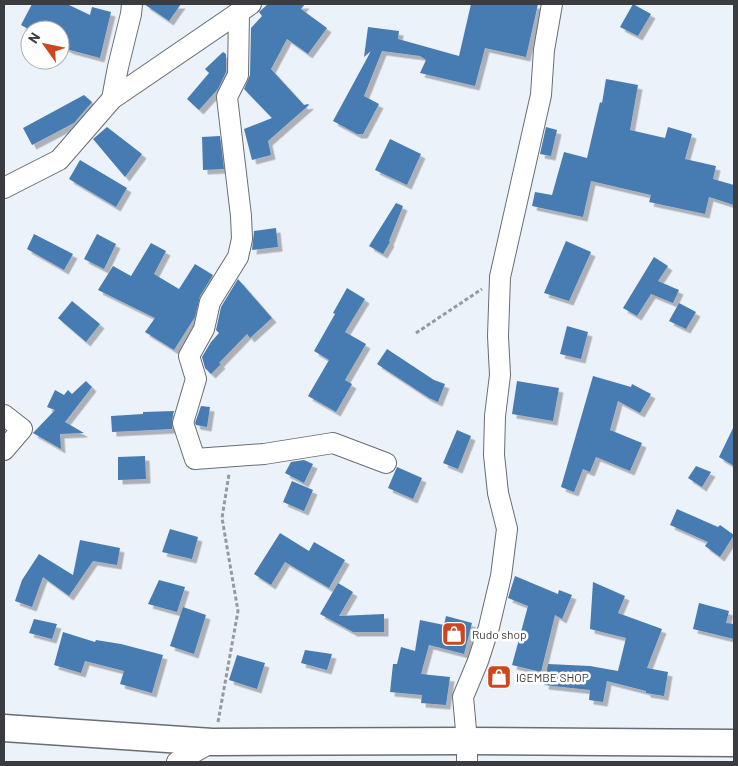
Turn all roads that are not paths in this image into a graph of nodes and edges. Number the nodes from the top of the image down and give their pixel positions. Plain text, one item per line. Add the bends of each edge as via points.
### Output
1 (132, 4) edge
2 (552, 4) edge
3 (245, 8) edge
4 (112, 99) junction
5 (4, 188) edge
6 (4, 415) edge
7 (4, 450) edge
8 (386, 464) dead end
9 (4, 728) edge
10 (212, 742) junction
11 (734, 743) edge
12 (467, 752) edge
13 (177, 762) edge

1 - 4 street
2 - 12 street via 541,95 500,277 500,375 494,455 498,493 507,529 501,576 489,627 464,697
3 - 4 street
3 - 8 street via 238,75 227,97 242,239 238,257 210,302 204,329 189,356 196,379 183,423 195,459 264,454 333,443
4 - 5 street via 59,160
6 - 7 street via 22,429
9 - 10 main road
10 - 12 main road
10 - 13 street
11 - 12 main road

